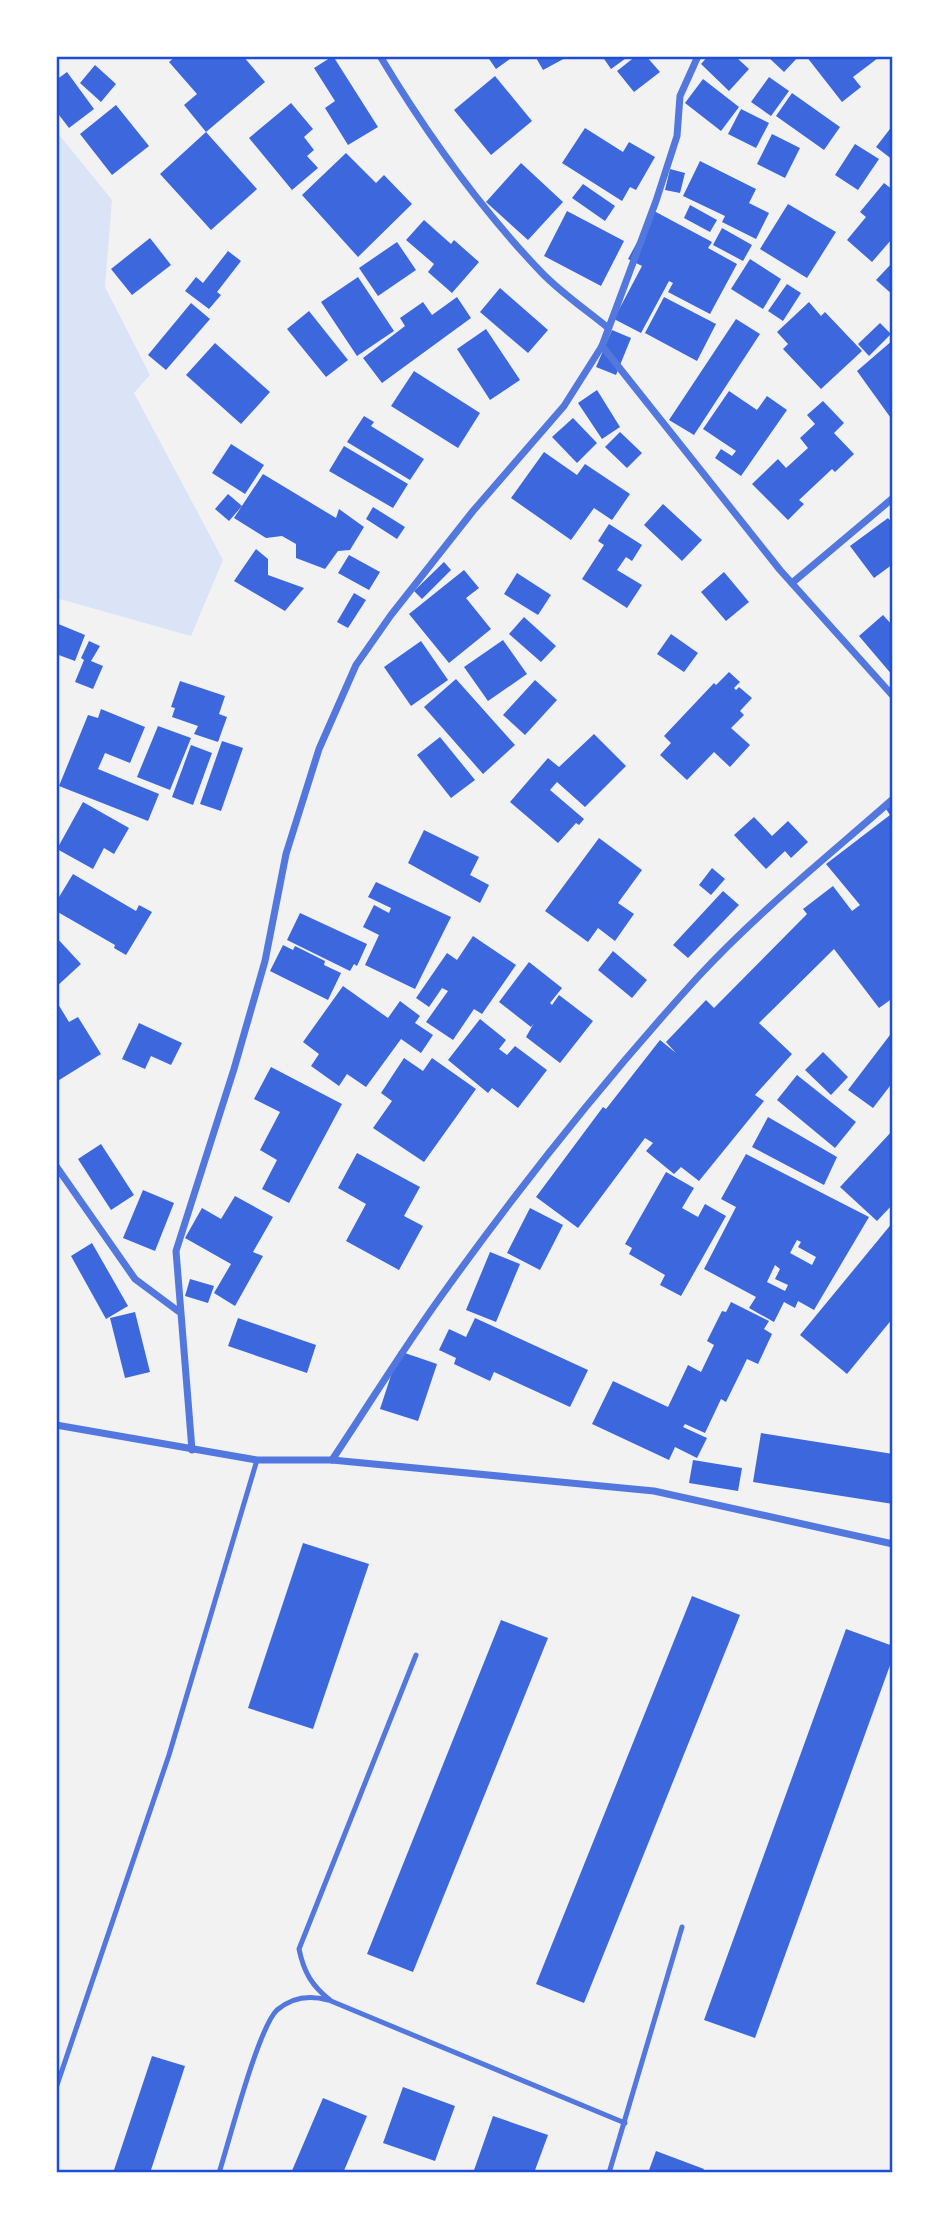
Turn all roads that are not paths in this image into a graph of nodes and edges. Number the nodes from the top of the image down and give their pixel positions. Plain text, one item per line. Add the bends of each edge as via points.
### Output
1 (380, 56) edge
2 (698, 56) edge
3 (607, 327) junction
4 (602, 346) junction
5 (893, 498) edge
6 (792, 583) junction
7 (893, 696) edge
8 (893, 799) edge
9 (56, 1167) edge
10 (178, 1311) junction
11 (56, 1425) edge
12 (192, 1450) junction
13 (257, 1460) junction
14 (331, 1460) junction
15 (893, 1544) edge
16 (416, 1656) dead end
17 (682, 1927) dead end
18 (331, 2001) junction
19 (56, 2088) edge
20 (625, 2123) junction
21 (219, 2173) edge
22 (609, 2173) edge

1 - 3 street via 495,219 542,274
2 - 3 street via 680,96 677,136
3 - 4 street
4 - 6 street
4 - 10 street via 564,406 391,615 356,665 319,749 286,854 245,1033 176,1251
5 - 6 street
6 - 7 street
8 - 14 street via 698,977 641,1044 461,1268
9 - 10 street via 135,1279
10 - 12 street
11 - 12 street
12 - 13 street
13 - 14 street
13 - 19 lane via 169,1755
14 - 15 street via 654,1491
16 - 18 lane via 299,1949 314,1987
17 - 20 lane
18 - 20 lane
18 - 21 lane via 302,1998 276,2011 267,2023
20 - 22 lane

